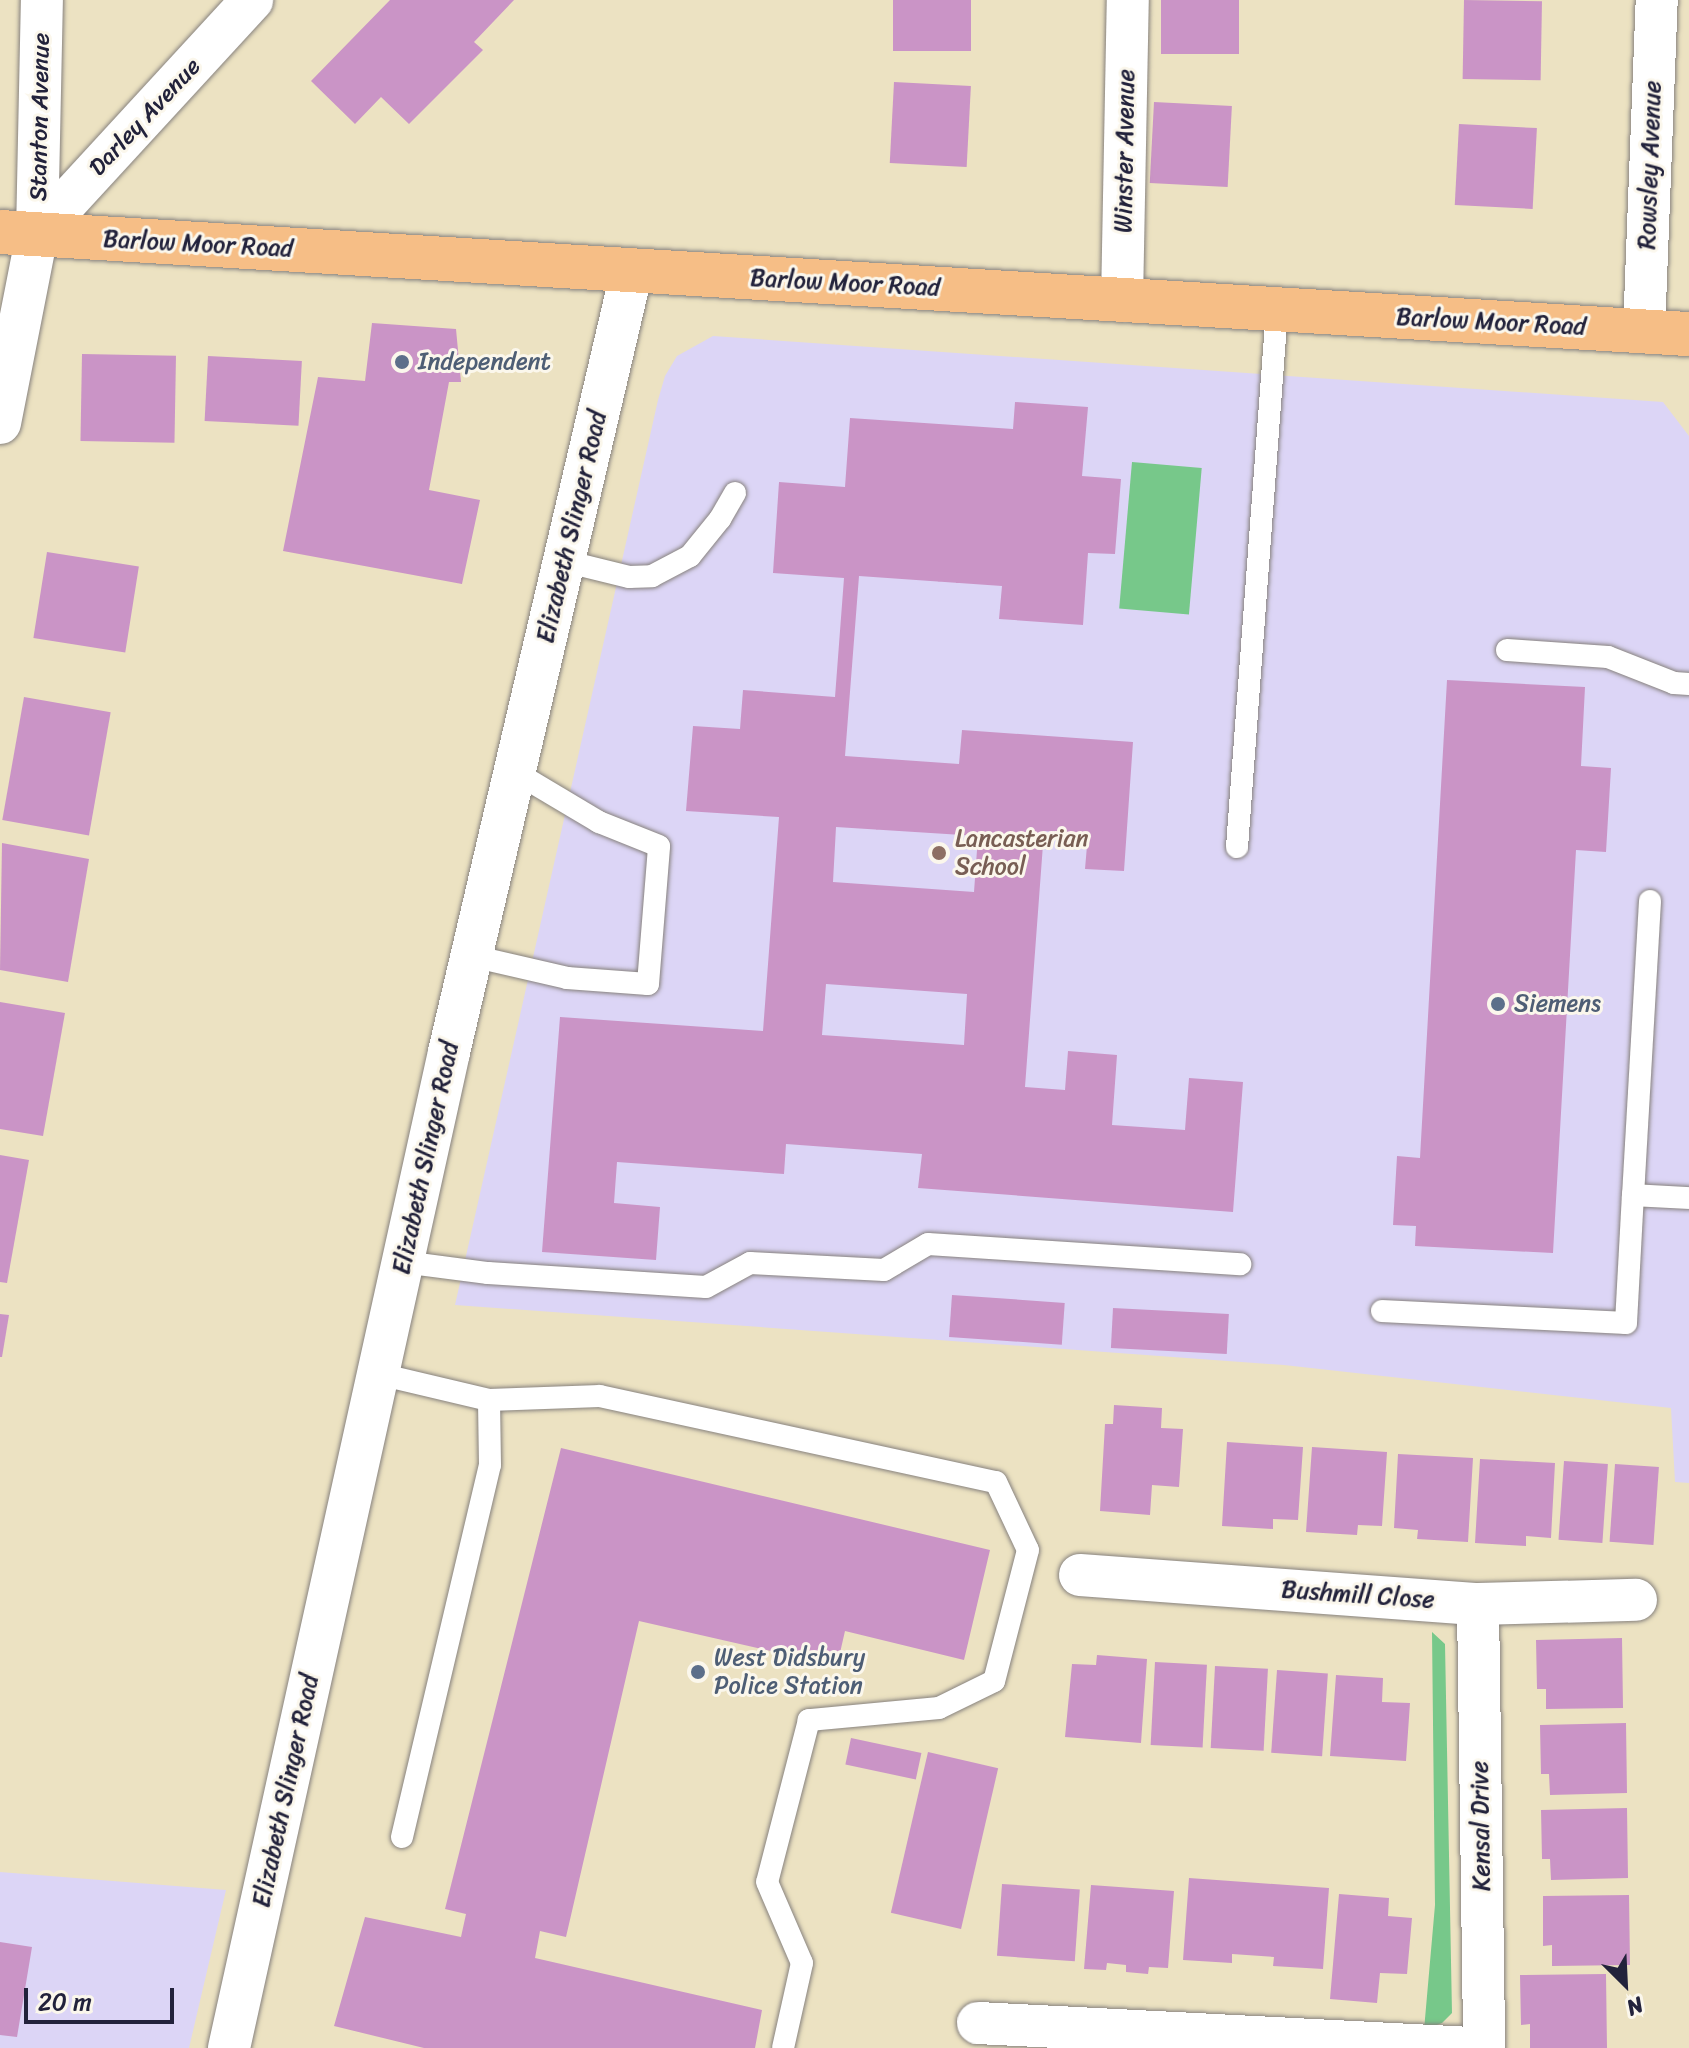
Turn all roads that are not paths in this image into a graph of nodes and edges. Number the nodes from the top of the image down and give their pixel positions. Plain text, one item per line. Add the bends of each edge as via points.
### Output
1 (42, 0) edge
2 (252, 0) edge
3 (1128, 0) edge
4 (1657, 0) edge
5 (18, 233) edge
6 (632, 270) junction
7 (1122, 301) junction
8 (1277, 310) junction
9 (1644, 331) junction
10 (1689, 334) edge
11 (0, 423) edge
12 (735, 493) dead end
13 (564, 561) junction
14 (1507, 650) dead end
15 (1689, 684) edge
16 (515, 772) junction
17 (1237, 847) dead end
18 (1650, 901) dead end
19 (472, 956) junction
20 (1633, 1195) junction
21 (1689, 1198) edge
22 (403, 1262) junction
23 (1240, 1264) dead end
24 (1382, 1311) dead end
25 (379, 1374) junction
26 (489, 1400) junction
27 (1080, 1575) dead end
28 (1636, 1600) dead end
29 (1478, 1604) junction
30 (402, 1837) dead end
31 (978, 2023) dead end
32 (1101, 2039) edge
33 (229, 2048) edge
34 (783, 2048) edge
35 (1468, 2048) edge
36 (1484, 2048) edge

1 - 5 street, Stanton Avenue
2 - 5 street, Darley Avenue
3 - 7 street, Winster Avenue
4 - 9 street, Rowsley Avenue
5 - 6 main road, Barlow Moor Road
5 - 11 street, Stanton Avenue
6 - 7 main road, Barlow Moor Road
6 - 13 street, Elizabeth Slinger Road
7 - 8 main road, Barlow Moor Road
8 - 9 main road, Barlow Moor Road
8 - 17 lane
9 - 10 main road, Barlow Moor Road
12 - 13 lane via 690,556 652,576 629,577
13 - 16 street, Elizabeth Slinger Road
14 - 15 lane via 1608,657
16 - 19 street, Elizabeth Slinger Road
16 - 19 lane via 599,822 659,846 648,984 567,978
18 - 20 lane
19 - 22 street, Elizabeth Slinger Road
20 - 21 lane
20 - 24 lane via 1626,1323
22 - 23 lane via 706,1287 750,1263 884,1270 928,1244
22 - 25 street, Elizabeth Slinger Road
25 - 26 lane
25 - 33 street, Elizabeth Slinger Road
26 - 30 lane via 490,1465
26 - 34 lane via 600,1396 996,1482 1028,1550 994,1681 939,1708 809,1720 767,1882 802,1963
27 - 29 street, Bushmill Close
28 - 29 street, Bushmill Close
29 - 36 street, Kensal Drive
31 - 32 street
32 - 35 street

